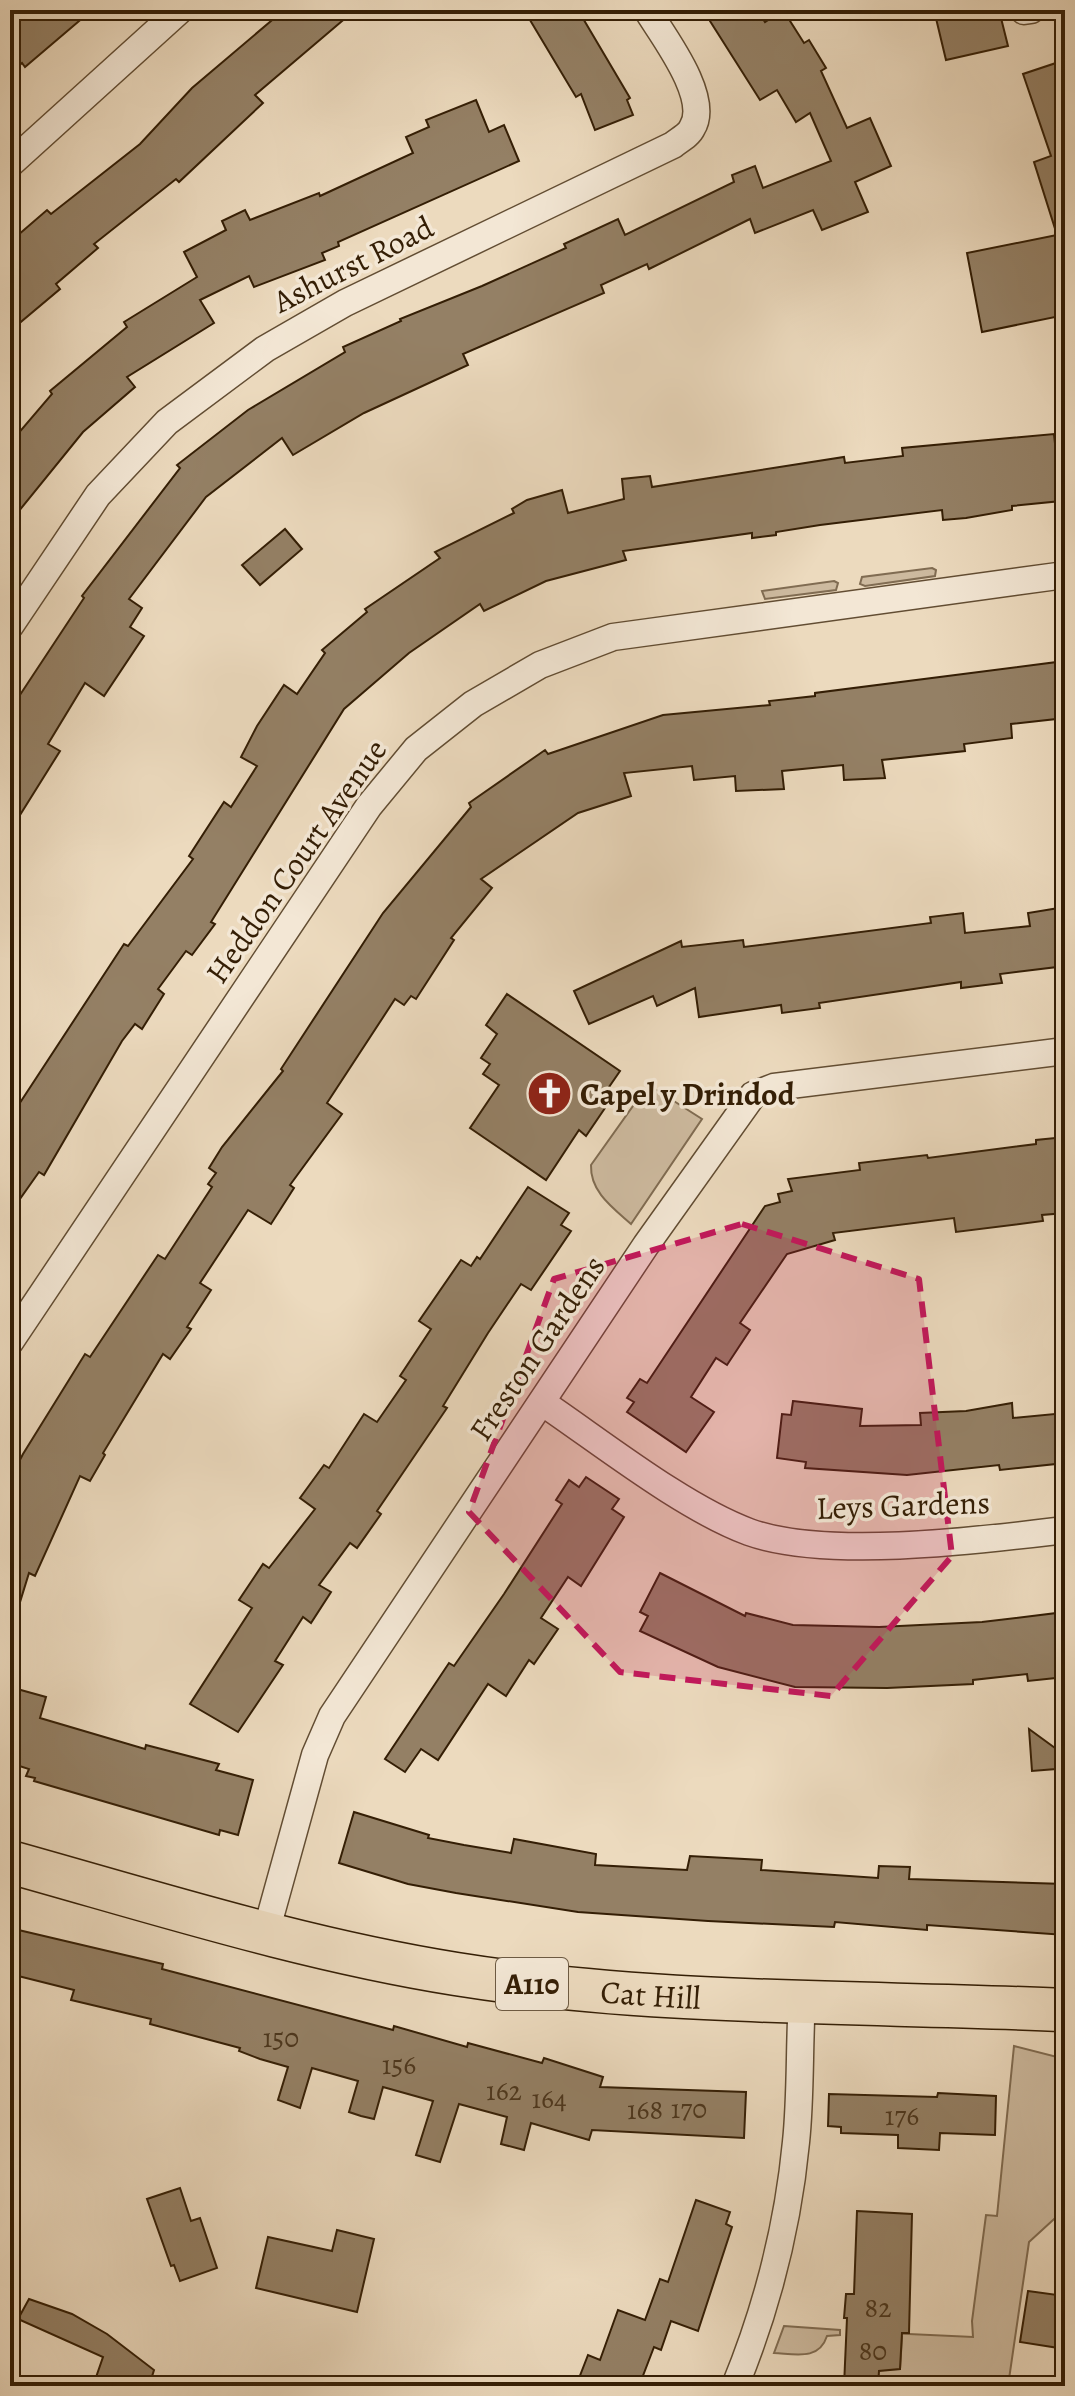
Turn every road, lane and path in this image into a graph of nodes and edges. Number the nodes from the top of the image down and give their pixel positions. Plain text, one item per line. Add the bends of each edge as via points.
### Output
1 (180, 10) edge
2 (647, 10) edge
3 (1031, 10) edge
4 (1024, 11) edge
5 (10, 164) edge
6 (1065, 575) edge
7 (10, 626) edge
8 (1065, 1051) edge
9 (10, 1342) edge
10 (543, 1403) junction
11 (1065, 1530) edge
12 (10, 1862) edge
13 (266, 1932) junction
14 (802, 2000) junction
15 (1065, 2010) edge
16 (735, 2386) edge

1 - 5 street
2 - 7 street, Ashurst Road via 689,79 698,113 692,130 673,145 345,303 265,349 167,422 98,495
3 - 4 street
6 - 9 street, Heddon Court Avenue via 613,637 540,665 473,704 416,749 369,806
8 - 10 street, Freston Gardens via 774,1087 753,1095
10 - 11 street, Leys Gardens via 706,1512 764,1536 850,1546
10 - 13 street, Freston Gardens via 332,1716 315,1755
12 - 13 main road, Cat Hill / A110
13 - 14 main road, Cat Hill / A110 via 455,1974 600,1992
14 - 15 main road, Cat Hill / A110
14 - 16 street via 789,2201 758,2330

